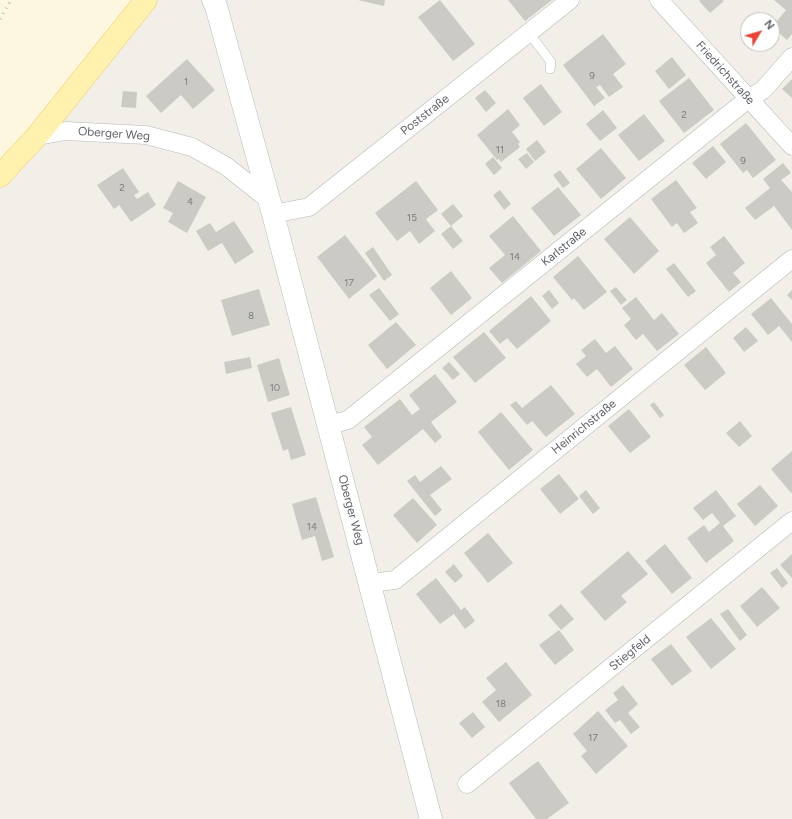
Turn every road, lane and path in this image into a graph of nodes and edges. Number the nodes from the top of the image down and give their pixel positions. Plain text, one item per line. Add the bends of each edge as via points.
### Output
1 (146, 0) edge
2 (213, 0) edge
3 (570, 0) edge
4 (659, 0) edge
5 (529, 33) junction
6 (792, 57) edge
7 (550, 68) dead end
8 (748, 99) junction
9 (37, 136) junction
10 (792, 146) edge
11 (0, 176) edge
12 (271, 207) junction
13 (792, 259) edge
14 (328, 425) junction
15 (792, 521) edge
16 (370, 583) junction
17 (467, 784) dead end
18 (431, 819) edge

1 - 9 main road
2 - 12 street, Oberger Weg
3 - 5 street, Poststraße
4 - 8 street, Friedrichstraße
5 - 7 lane via 551,62
5 - 12 street, Poststraße via 309,206
6 - 8 street, Karlstraße via 763,90
8 - 10 street, Friedrichstraße
8 - 14 street, Karlstraße via 348,420
9 - 11 main road
9 - 12 street, Oberger Weg via 66,131 146,134 192,148 226,166
12 - 14 street, Oberger Weg
13 - 16 street, Heinrichstraße via 395,580
14 - 16 street, Oberger Weg
15 - 17 street, Stiegfeld
16 - 18 street, Oberger Weg

